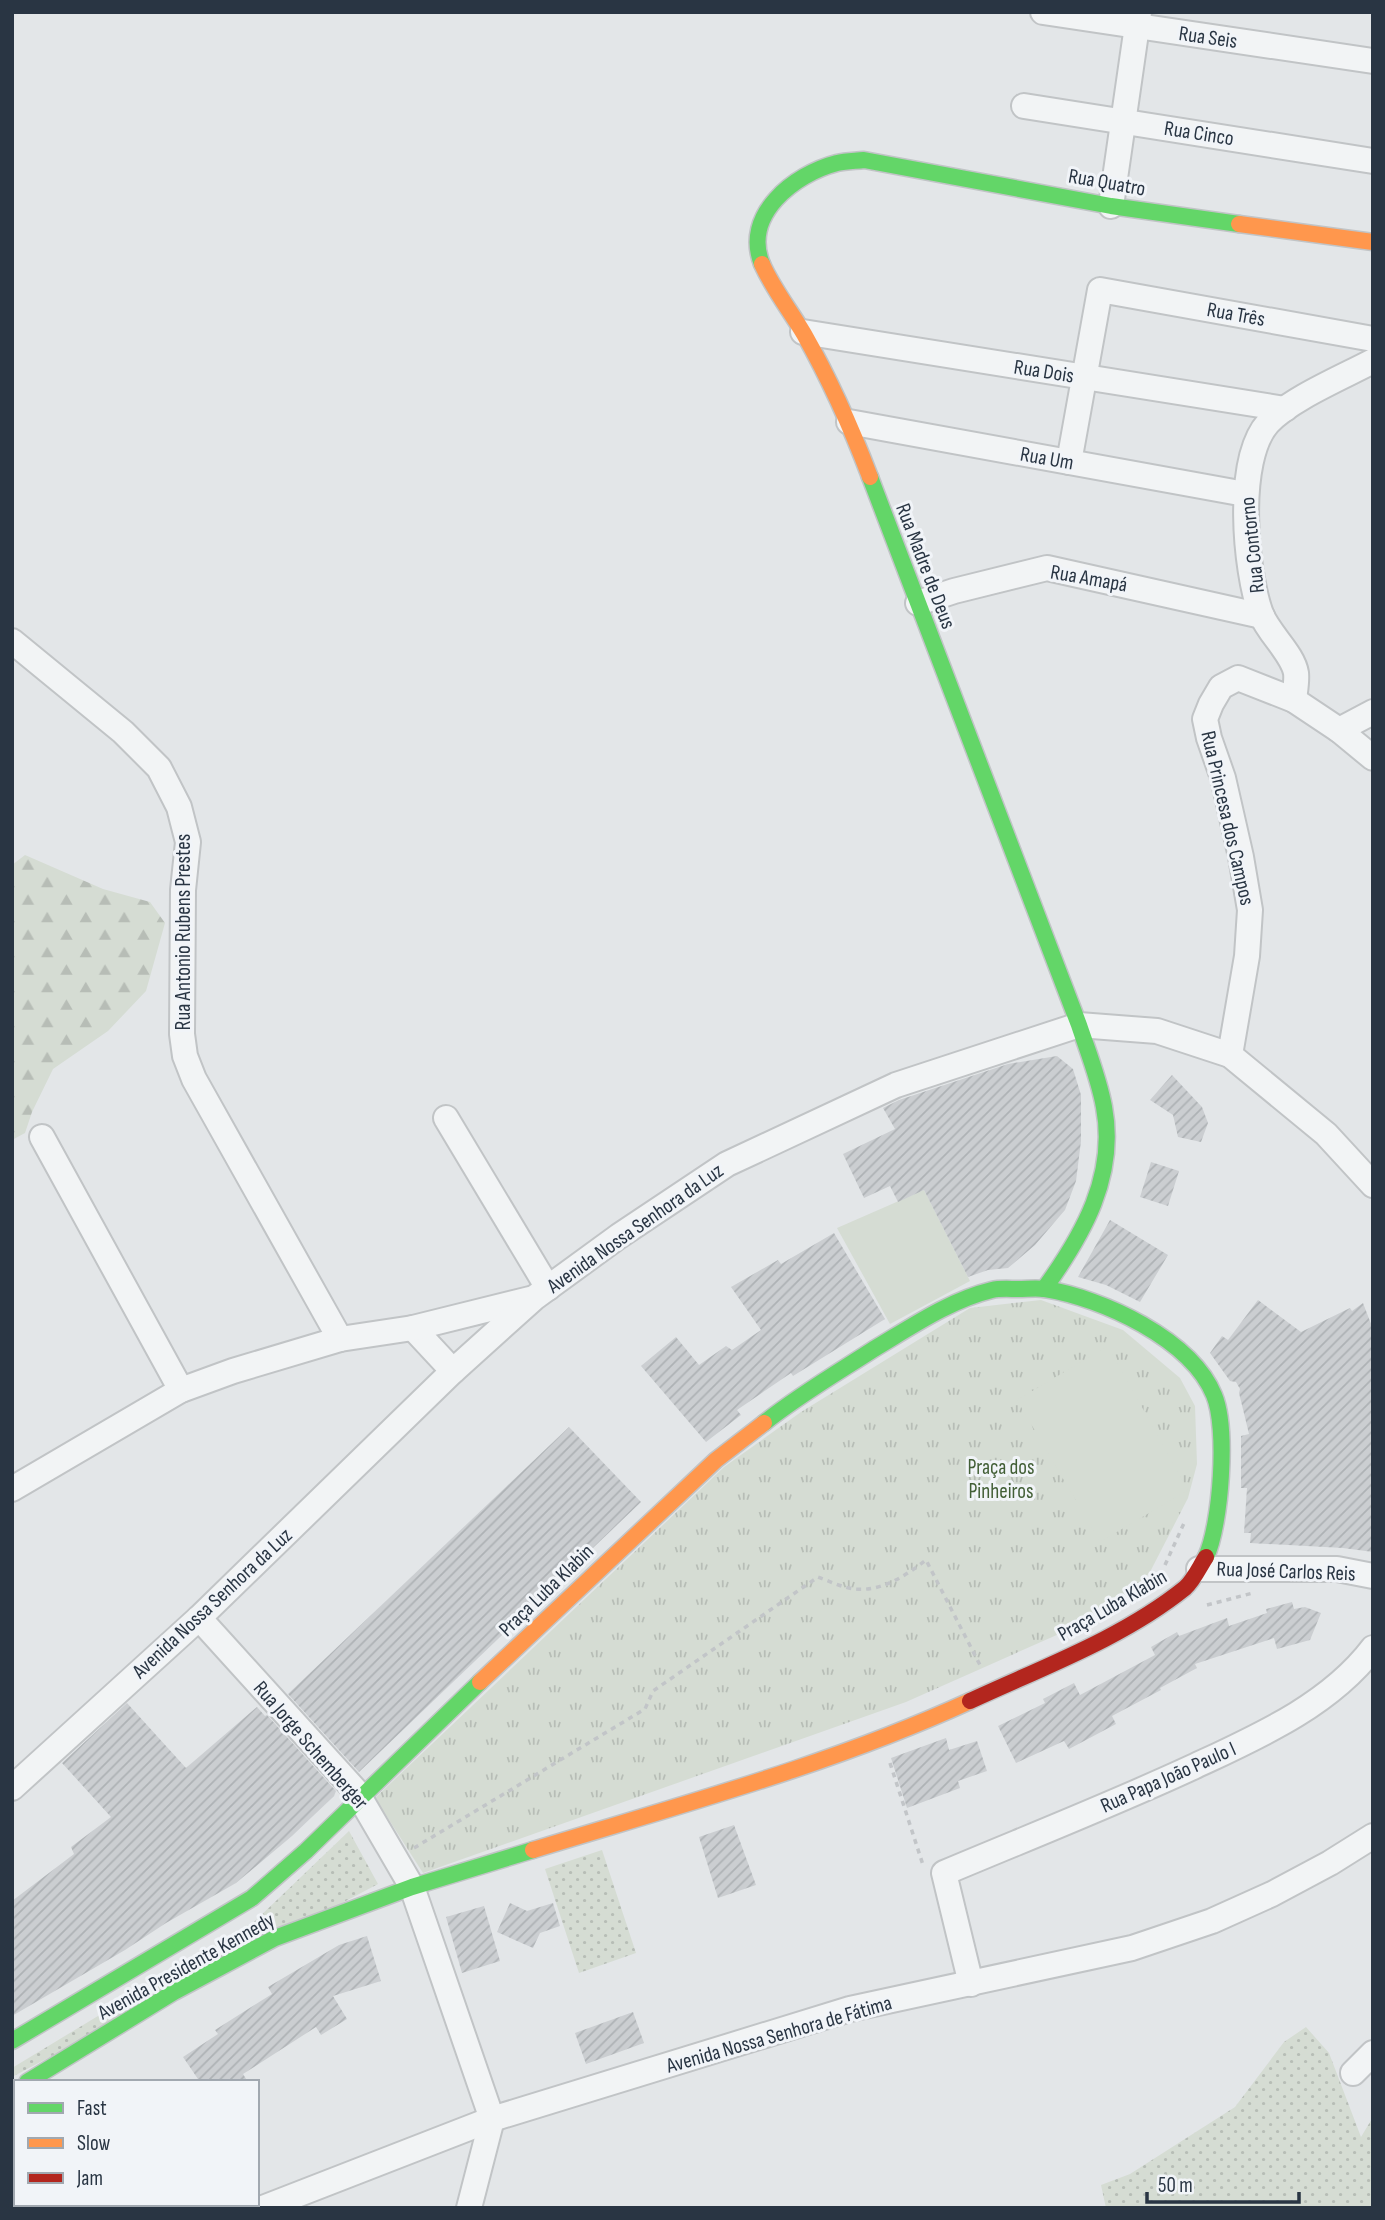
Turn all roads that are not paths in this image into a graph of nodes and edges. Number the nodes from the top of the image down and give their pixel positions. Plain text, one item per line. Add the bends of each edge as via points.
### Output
1 (1043, 12) edge
2 (1138, 19) edge
3 (1373, 61) edge
4 (1024, 106) dead end
5 (1124, 122) junction
6 (1373, 161) edge
7 (835, 163) joint
8 (1111, 206) junction
9 (1373, 242) edge
10 (803, 332) junction
11 (1373, 339) edge
12 (1373, 361) edge
13 (1084, 377) junction
14 (1285, 409) junction
15 (849, 422) junction
16 (1069, 462) junction
17 (1245, 494) junction
18 (918, 603) junction
19 (1262, 616) junction
20 (12, 641) edge
21 (1294, 699) junction
22 (1373, 712) edge
23 (1339, 730) junction
24 (1373, 758) edge
25 (1079, 1025) junction
26 (1230, 1055) junction
27 (446, 1118) dead end
28 (43, 1137) dead end
29 (1373, 1185) edge
30 (1044, 1289) junction
31 (541, 1293) junction
32 (413, 1328) junction
33 (340, 1339) junction
34 (453, 1371) junction
35 (181, 1390) junction
36 (12, 1489) edge
37 (1199, 1569) junction
38 (1373, 1576) edge
39 (199, 1618) junction
40 (1373, 1648) edge
41 (12, 1788) edge
42 (361, 1797) junction
43 (1373, 1836) edge
44 (412, 1887) junction
45 (971, 1984) junction
46 (12, 2041) edge
47 (1373, 2053) edge
48 (1353, 2073) dead end
49 (30, 2080) edge
50 (492, 2119) junction
51 (262, 2208) edge
52 (469, 2208) edge

1 - 2 street, Rua Seis
2 - 3 street, Rua Seis
2 - 5 street
4 - 5 street, Rua Cinco
5 - 6 street, Rua Cinco
5 - 8 street
7 - 8 main road, Rua Quatro via 864,160
7 - 10 main road, Rua Madre de Deus via 792,184 772,200 758,228 757,251
8 - 9 main road, Rua Quatro
10 - 13 street, Rua Dois
10 - 15 main road, Rua Madre de Deus
11 - 13 street, Rua Três via 1100,290
12 - 14 street, Rua Contorno
13 - 14 street, Rua Dois
13 - 16 street
14 - 17 street, Rua Contorno via 1267,424 1254,445
15 - 16 street, Rua Um
15 - 18 main road, Rua Madre de Deus
16 - 17 street, Rua Um
17 - 19 street, Rua Contorno via 1253,587
18 - 19 street, Rua Amapá via 1047,568
18 - 25 main road, Rua Madre de Deus
19 - 21 street, Rua Contorno via 1291,660 1296,673
20 - 33 street, Rua Antonio Rubens Prestes via 132,741 159,768 179,807 188,842 183,890 182,1034 186,1056 194,1079
21 - 23 street
21 - 26 street, Rua Princesa dos Campos via 1238,678 1221,687 1205,719 1226,791 1250,909
22 - 23 street
23 - 24 street
25 - 26 street, Avenida Nossa Senhora da Luz via 1157,1031
25 - 30 main road, Rua Madre de Deus via 1106,1116 1108,1154 1087,1226
25 - 31 street, Avenida Nossa Senhora da Luz via 896,1085 727,1164
26 - 29 street, Avenida Nossa Senhora da Luz via 1326,1133
27 - 31 street
28 - 35 street
30 - 37 main road, Praça Luba Klabin via 1097,1303 1151,1330 1181,1351 1215,1396 1221,1492 1208,1554
30 - 42 main road, Praça Luba Klabin via 994,1289 955,1303 796,1398 706,1469
31 - 32 street
31 - 34 street, Avenida Nossa Senhora da Luz
32 - 33 street
32 - 34 street
33 - 35 street
34 - 39 street, Avenida Nossa Senhora da Luz
35 - 36 street
37 - 38 street, Rua José Carlos Reis via 1337,1569
37 - 44 main road, Praça Luba Klabin via 1187,1586 1139,1618 933,1718 752,1783
39 - 41 street, Avenida Nossa Senhora da Luz
39 - 42 street, Rua Jorge Schemberger
40 - 45 street, Rua Papa João Paulo I via 1326,1695 1255,1738 1145,1790 944,1873
42 - 44 street, Rua Jorge Schemberger
42 - 46 main road, Avenida Presidente Kennedy via 252,1898
43 - 45 street, Avenida Nossa Senhora de Fátima via 1272,1894 1212,1921 1132,1948
44 - 49 main road, Avenida Presidente Kennedy via 275,1938 174,1992
44 - 50 street, Rua Jorge Schemberger
45 - 50 street, Avenida Nossa Senhora de Fátima via 850,2009
47 - 48 street
50 - 51 street, Avenida Nossa Senhora de Fátima
50 - 52 street

